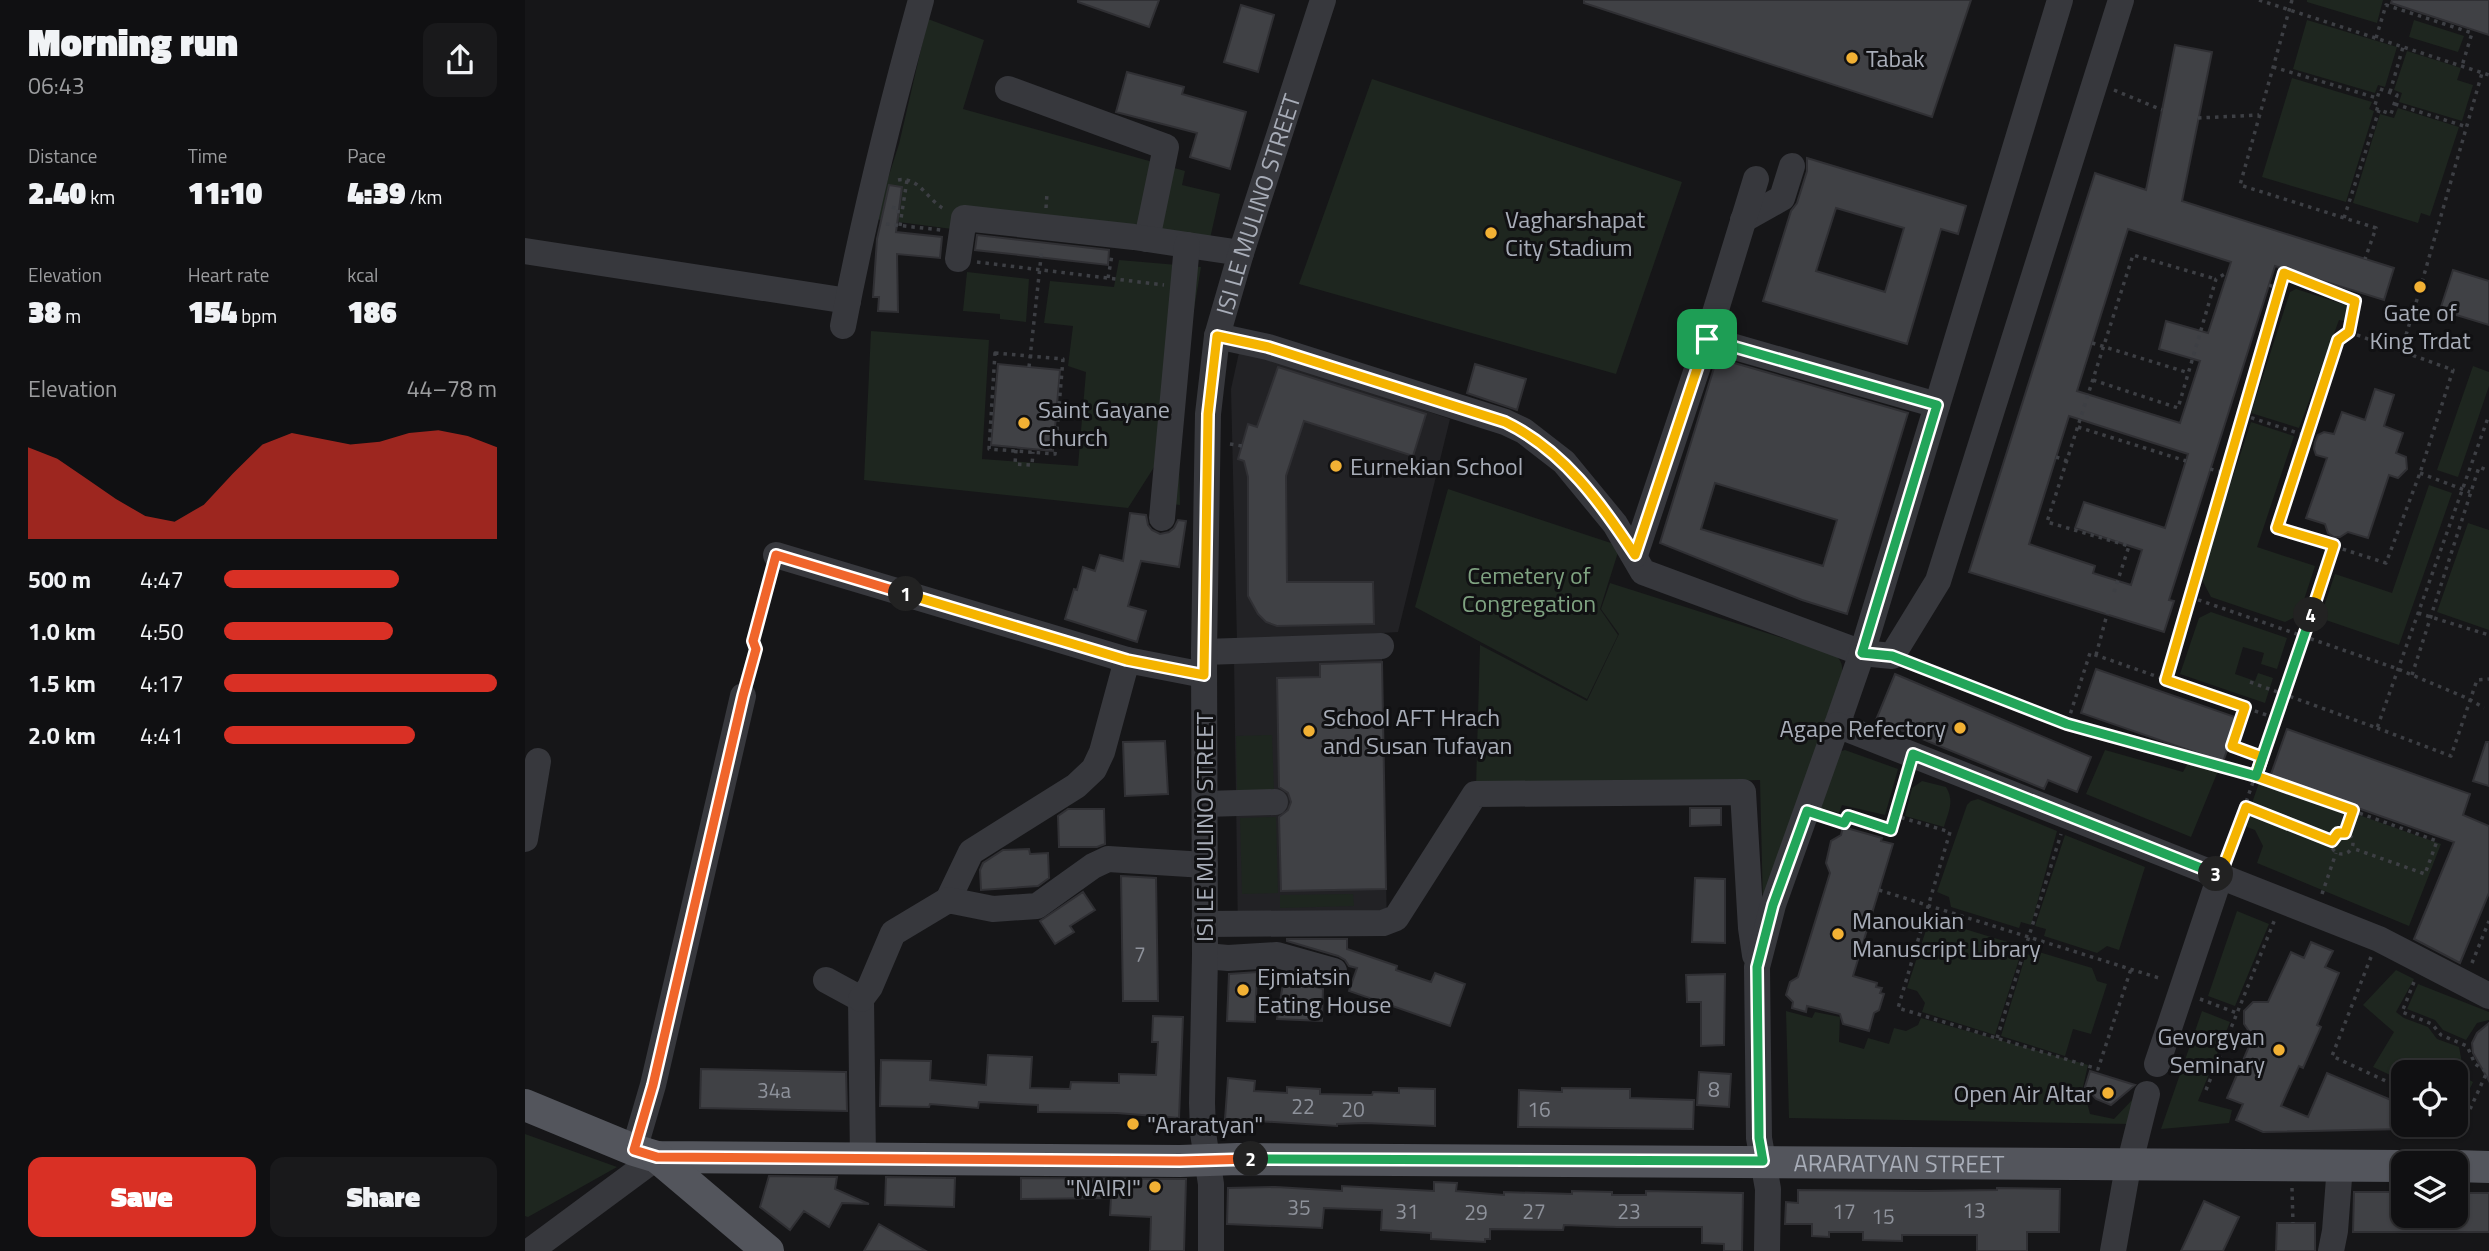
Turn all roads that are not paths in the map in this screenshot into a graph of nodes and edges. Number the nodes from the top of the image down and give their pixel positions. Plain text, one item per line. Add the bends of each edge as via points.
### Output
1 (921, 0) edge
2 (1323, 0) edge
3 (2060, 0) edge
4 (2122, 0) edge
5 (1007, 89) dead end
6 (1792, 166) dead end
7 (1756, 179) dead end
8 (1743, 220) junction
9 (1147, 239) junction
10 (1188, 245) junction
11 (525, 251) edge
12 (1241, 253) junction
13 (958, 259) road end
14 (1217, 336) junction
15 (1707, 339) junction
16 (1937, 405) junction
17 (1162, 517) dead end
18 (776, 555) road end
19 (1635, 555) junction
20 (1381, 646) dead end
21 (1862, 653) junction
22 (1127, 660) junction
23 (1204, 663) junction
24 (743, 696) road end
25 (1837, 725) junction
26 (538, 761) dead end
27 (1275, 802) dead end
28 (1205, 804) junction
29 (525, 839) edge
30 (1205, 865) junction
31 (2220, 876) junction
32 (948, 900) junction
33 (1204, 924) junction
34 (1205, 956) junction
35 (1757, 967) junction
36 (1334, 971) dead end
37 (826, 980) dead end
38 (2489, 996) edge
39 (861, 999) junction
40 (2157, 1064) dead end
41 (2147, 1094) dead end
42 (525, 1105) edge
43 (646, 1154) junction
44 (863, 1159) junction
45 (1207, 1160) junction
46 (1763, 1161) junction
47 (2130, 1164) junction
48 (2340, 1165) junction
49 (2391, 1166) edge
50 (2468, 1166) edge
51 (2489, 1167) edge
52 (530, 1251) edge
53 (768, 1251) edge
54 (1211, 1251) edge
55 (1767, 1251) edge
56 (2113, 1251) edge
57 (2331, 1251) edge

1 - 11 street via 859,240 846,314
2 - 12 street, ISI LE MULINO STREET
3 - 16 street
4 - 21 street via 1938,581 1892,656
5 - 9 street via 1166,146
6 - 8 street via 1782,198
7 - 8 street
8 - 15 street
9 - 10 street
9 - 13 street via 963,225
10 - 12 street
10 - 17 street
12 - 14 street, ISI LE MULINO STREET
14 - 19 street via 1268,347 1524,431 1564,462
14 - 23 street, ISI LE MULINO STREET via 1208,414
15 - 16 street
15 - 19 street
16 - 21 street
18 - 22 street
19 - 21 street via 1643,572
20 - 23 street
21 - 25 street
22 - 23 street
22 - 32 street via 1103,752 1094,769 1076,786 971,852
23 - 28 street, ISI LE MULINO STREET
24 - 43 street via 653,1085
25 - 31 street
25 - 35 street via 1773,905
26 - 29 street
27 - 28 street
28 - 30 street, ISI LE MULINO STREET
30 - 32 street via 1108,859 1037,906 993,909
30 - 33 street, ISI LE MULINO STREET
31 - 38 street via 2379,939
31 - 40 street
32 - 39 street via 893,933
33 - 34 street, ISI LE MULINO STREET
33 - 35 street via 1383,923 1397,918 1475,794 1743,792
34 - 36 street via 1277,955
34 - 45 street, ISI LE MULINO STREET via 1202,1103
35 - 46 street
37 - 39 street
39 - 44 street
41 - 47 street
42 - 43 main road, ARARATYAN STREET
43 - 44 main road, ARARATYAN STREET
43 - 52 street
43 - 53 main road
44 - 45 main road, ARARATYAN STREET
45 - 46 main road, ARARATYAN STREET
45 - 54 street, ISI LE MULINO STREET
46 - 47 main road, ARARATYAN STREET
46 - 55 street via 1768,1189
47 - 48 main road, ARARATYAN STREET
47 - 56 street
48 - 49 main road, ARARATYAN STREET
48 - 57 street
50 - 51 main road

